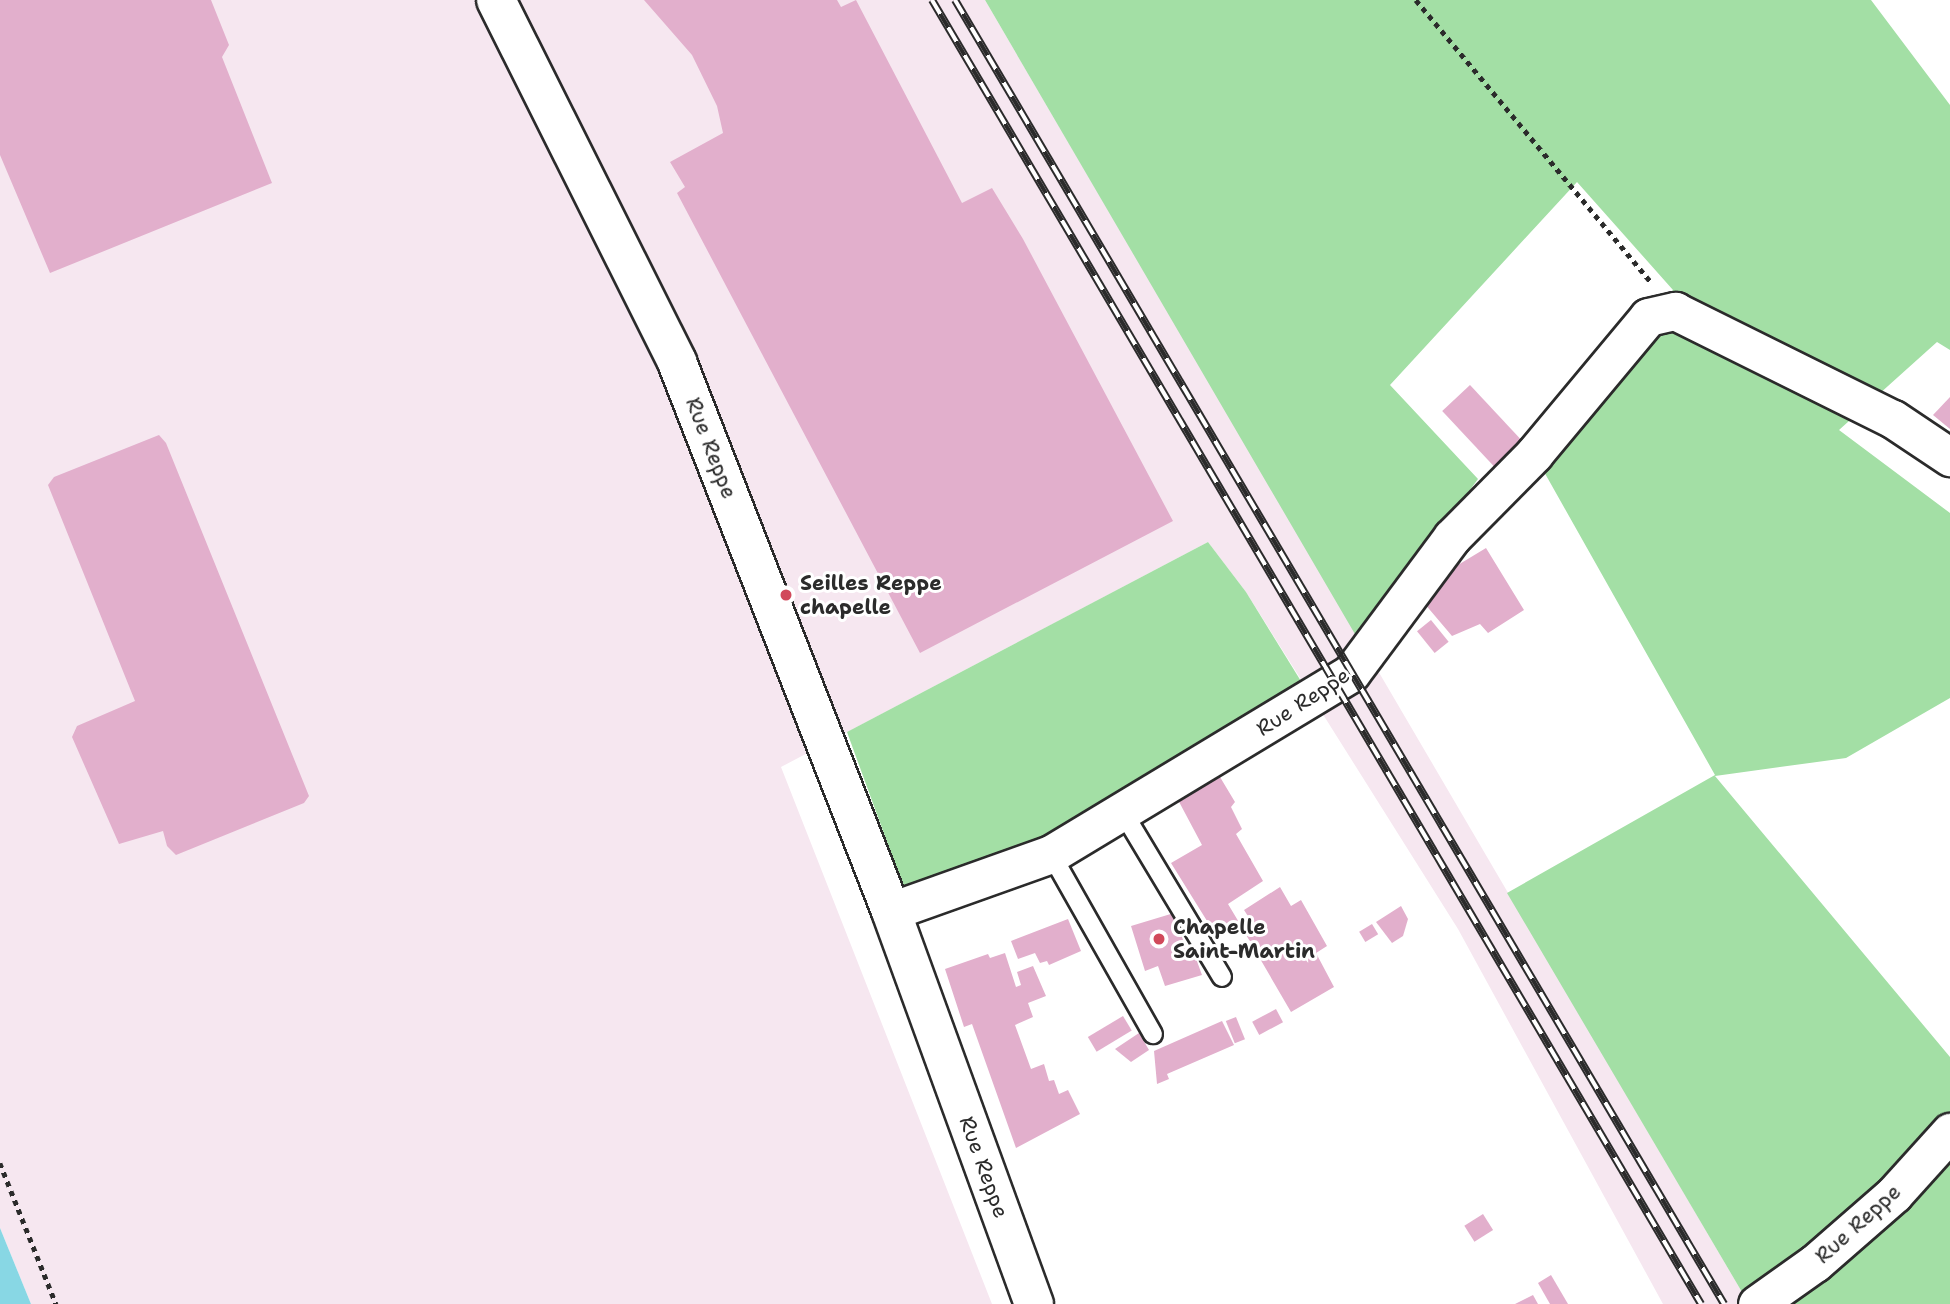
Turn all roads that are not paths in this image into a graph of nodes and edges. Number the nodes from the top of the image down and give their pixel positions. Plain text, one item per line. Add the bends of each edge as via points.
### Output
1 (496, 0) edge
2 (1950, 457) edge
3 (1124, 814) junction
4 (1051, 854) junction
5 (891, 911) junction
6 (1222, 976) dead end
7 (1153, 1034) dead end
8 (1950, 1132) edge
9 (1034, 1304) edge
10 (1757, 1304) edge

1 - 5 main road, Rue Reppe via 677,362
2 - 3 street, Rue Reppe via 1893,419 1675,311 1648,317 1534,453 1452,537 1351,673
3 - 4 street, Rue Reppe
3 - 6 lane
4 - 5 street, Rue Reppe
4 - 7 lane
5 - 9 main road, Rue Reppe
8 - 10 street, Rue Reppe via 1894,1194 1815,1263

